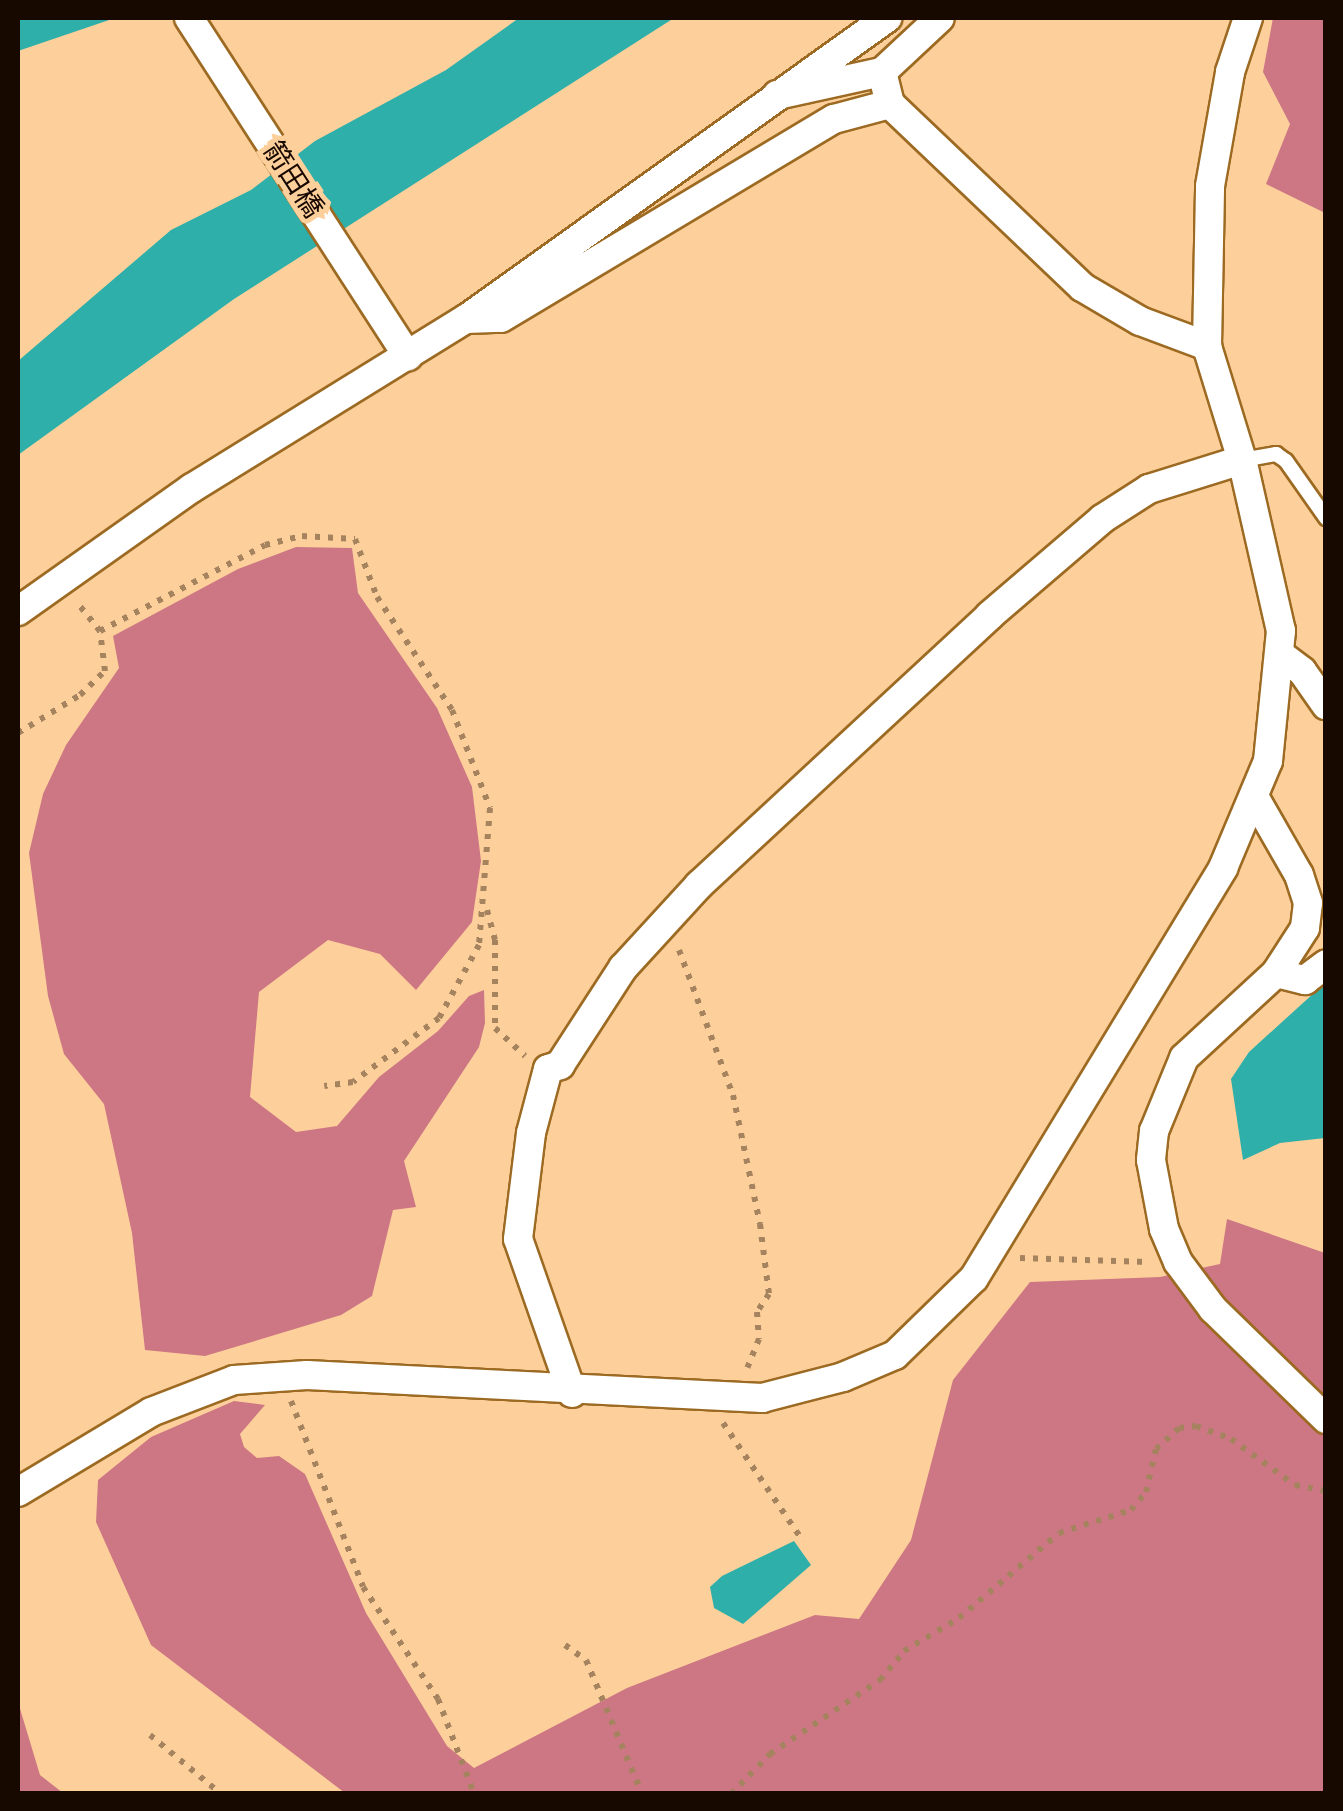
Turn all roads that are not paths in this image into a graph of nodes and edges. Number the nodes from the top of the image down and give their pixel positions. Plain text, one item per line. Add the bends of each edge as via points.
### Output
1 (189, 18) edge
2 (886, 18) edge
3 (940, 18) edge
4 (1248, 18) edge
5 (882, 72) junction
6 (774, 95) junction
7 (890, 104) junction
8 (466, 319) junction
9 (1208, 346) junction
10 (404, 349) junction
11 (1242, 460) junction
12 (1326, 518) edge
13 (18, 611) edge
14 (1282, 656) junction
15 (1326, 705) edge
16 (1256, 800) junction
17 (1326, 964) edge
18 (1276, 973) junction
19 (572, 1393) junction
20 (1326, 1419) edge
21 (18, 1492) edge

1 - 10 street, 箭田橋
2 - 6 street
3 - 5 street
4 - 9 street via 1230,72 1210,186
5 - 6 street
5 - 7 street
6 - 8 street
7 - 8 street via 834,119 501,318
7 - 9 street via 1082,287 1140,321
8 - 10 street
9 - 11 street
10 - 13 street
11 - 12 lane via 1276,454
11 - 14 street
11 - 19 street via 1182,474 1102,518 672,914 623,968 560,1065 548,1069 537,1101 518,1239
14 - 15 street
14 - 16 street
16 - 18 street via 1286,847 1308,903 1304,928
16 - 19 street via 1214,884 989,1256 895,1354 843,1377 762,1398
17 - 18 street via 1304,980
18 - 20 street via 1184,1058 1154,1131 1156,1199 1178,1262 1212,1310
19 - 21 street via 234,1380 151,1412

